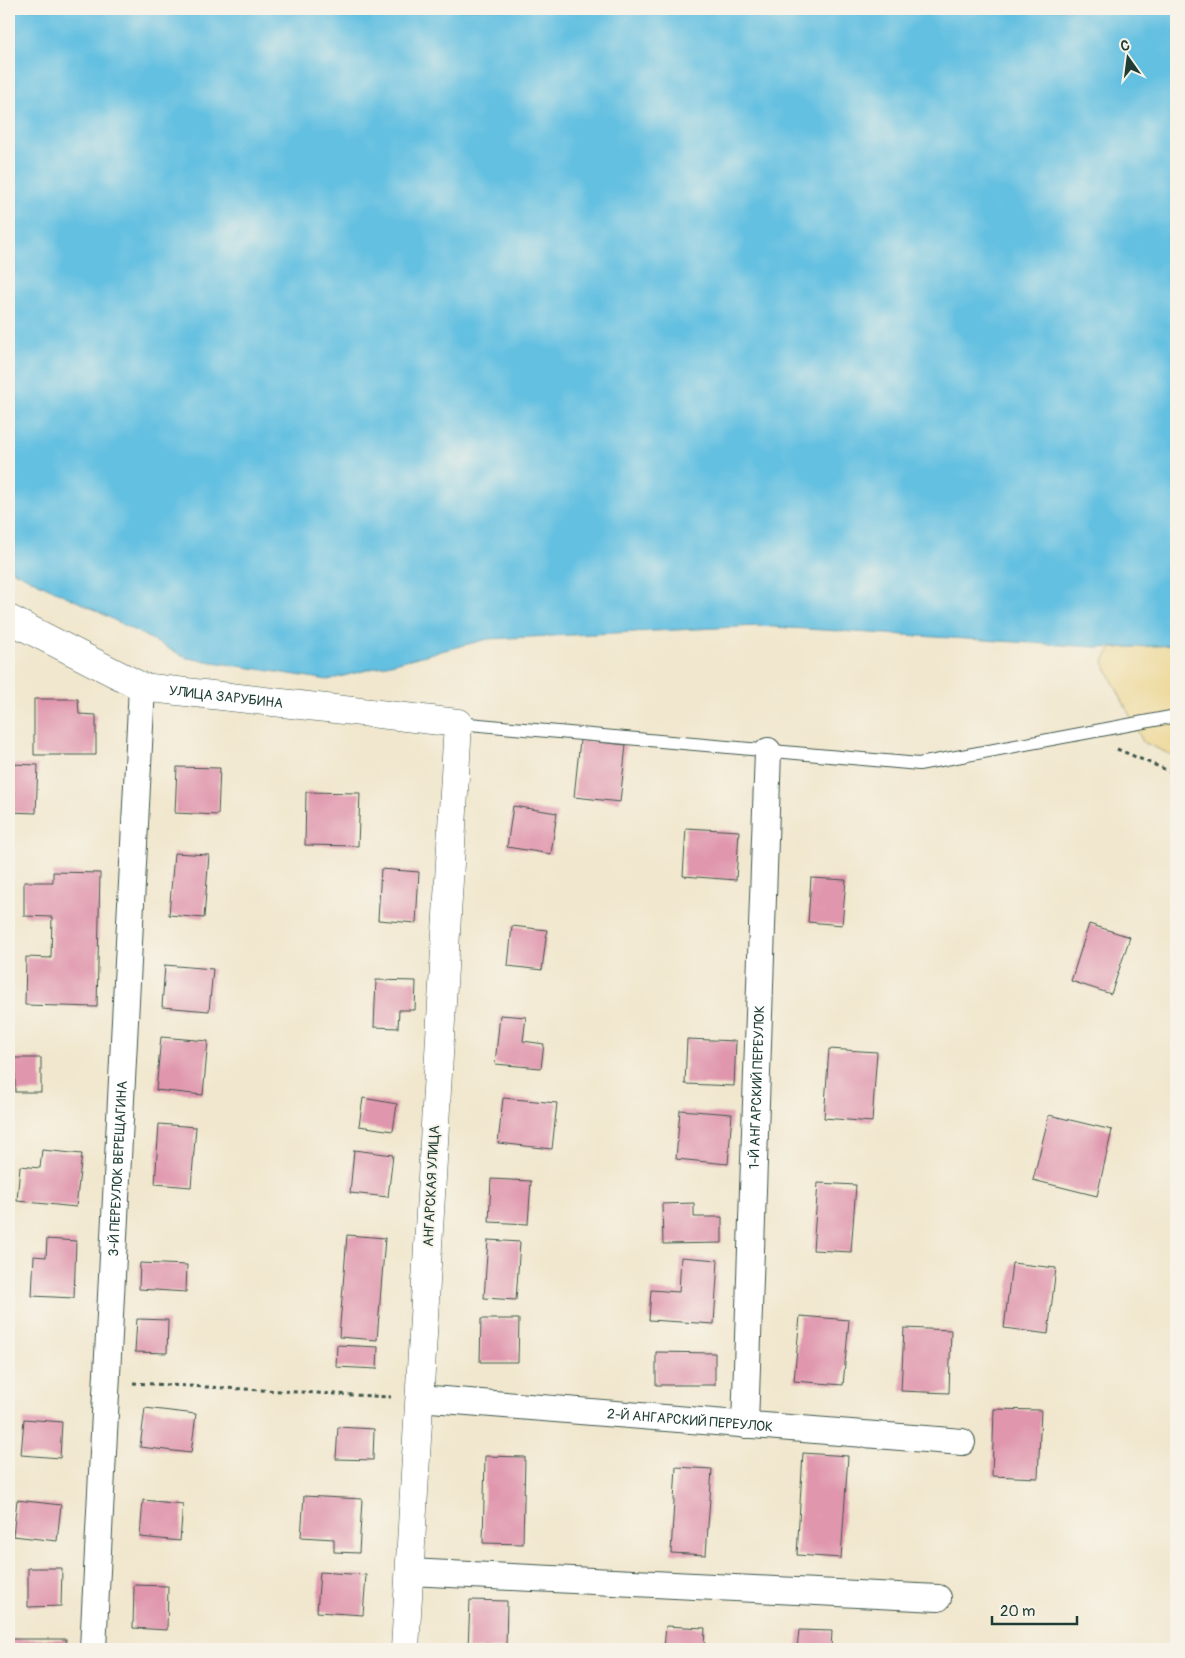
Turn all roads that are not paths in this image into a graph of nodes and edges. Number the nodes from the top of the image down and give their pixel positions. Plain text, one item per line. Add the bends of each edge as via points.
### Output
1 (9, 619) edge
2 (142, 687) junction
3 (1176, 716) edge
4 (458, 723) junction
5 (768, 751) junction
6 (419, 1398) junction
7 (745, 1425) junction
8 (962, 1442) dead end
9 (409, 1572) junction
10 (938, 1598) dead end
11 (93, 1649) edge
12 (404, 1649) edge

1 - 2 street, УЛИЦА ЗАРУБИНА
2 - 4 street, УЛИЦА ЗАРУБИНА
2 - 11 street, 3-Й ПЕРЕУЛОК ВЕРЕЩАГИНА
3 - 5 lane via 919,764
4 - 5 lane
4 - 6 street, АНГАРСКАЯ УЛИЦА
5 - 7 street, 1-Й АНГАРСКИЙ ПЕРЕУЛОК
6 - 7 street, 2-Й АНГАРСКИЙ ПЕРЕУЛОК
6 - 9 street, АНГАРСКАЯ УЛИЦА
7 - 8 street, 2-Й АНГАРСКИЙ ПЕРЕУЛОК
9 - 10 street
9 - 12 street, АНГАРСКАЯ УЛИЦА

